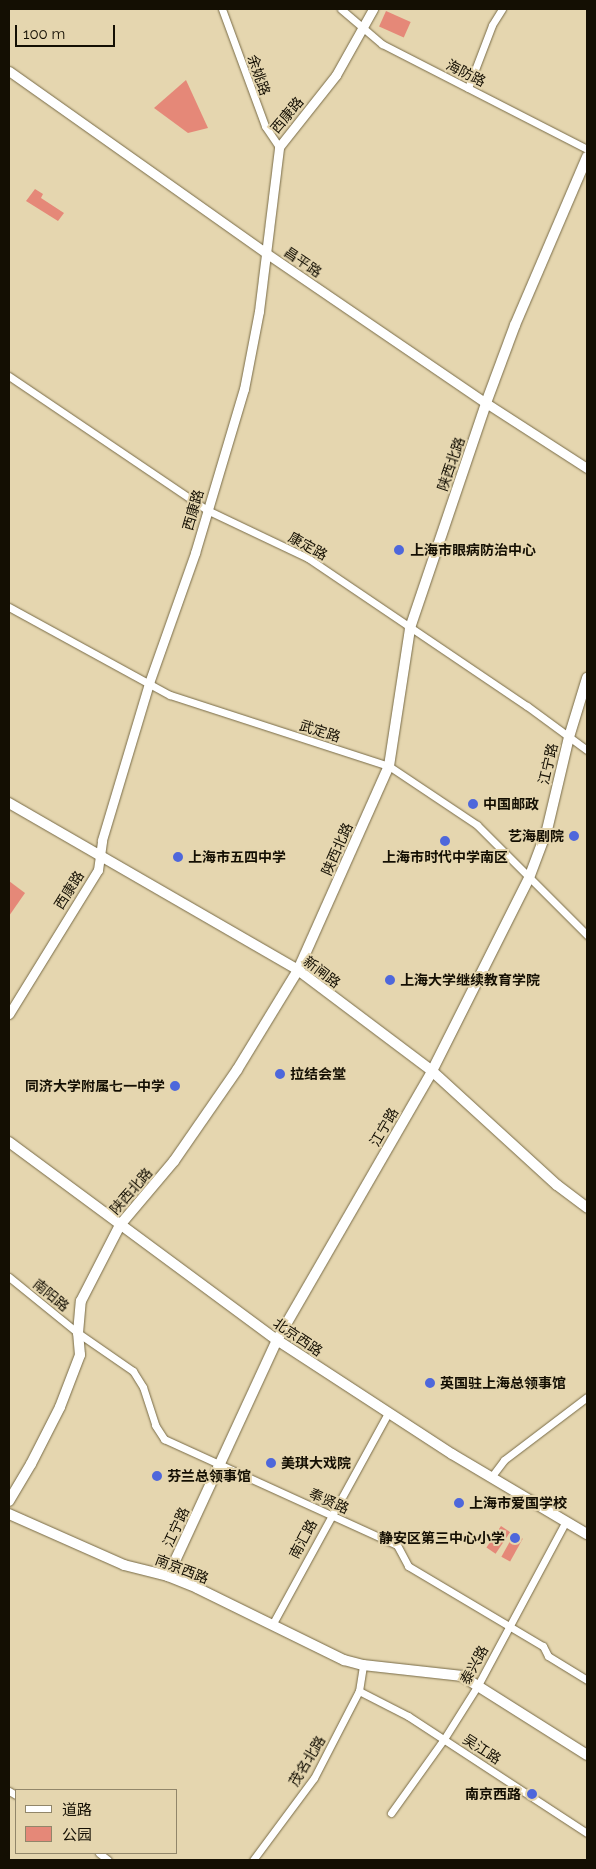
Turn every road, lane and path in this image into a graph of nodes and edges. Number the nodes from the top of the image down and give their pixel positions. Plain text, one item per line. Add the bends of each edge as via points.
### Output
1 (222, 9) edge
2 (341, 9) edge
3 (373, 9) edge
4 (502, 9) edge
5 (363, 27) junction
6 (9, 71) edge
7 (468, 88) junction
8 (279, 147) junction
9 (587, 149) edge
10 (587, 157) edge
11 (266, 253) junction
12 (9, 376) edge
13 (486, 402) junction
14 (587, 468) edge
15 (207, 510) junction
16 (9, 607) edge
17 (410, 628) junction
18 (587, 678) edge
19 (149, 683) junction
20 (569, 737) junction
21 (587, 750) edge
22 (389, 766) junction
23 (9, 803) edge
24 (98, 855) junction
25 (529, 878) junction
26 (587, 936) edge
27 (298, 970) junction
28 (9, 1014) edge
29 (432, 1071) junction
30 (9, 1142) edge
31 (586, 1204) edge
32 (120, 1225) junction
33 (9, 1277) edge
34 (78, 1333) junction
35 (277, 1340) junction
36 (587, 1397) edge
37 (388, 1413) junction
38 (219, 1466) junction
39 (492, 1476) junction
40 (9, 1501) edge
41 (9, 1514) edge
42 (330, 1515) junction
43 (566, 1521) junction
44 (587, 1534) edge
45 (168, 1576) junction
46 (272, 1625) junction
47 (509, 1627) junction
48 (363, 1664) junction
49 (587, 1680) edge
50 (478, 1685) junction
51 (359, 1691) junction
52 (444, 1739) junction
53 (587, 1755) edge
54 (391, 1813) dead end
55 (587, 1833) edge
56 (253, 1860) edge

1 - 8 street, 余姚路 via 265,126
2 - 5 street, 海防路
3 - 5 street, 西康路
4 - 7 street via 492,25
5 - 7 street, 海防路 via 382,44
5 - 8 street, 西康路 via 326,90
6 - 11 street, 昌平路
7 - 9 street, 海防路
8 - 11 street, 西康路
10 - 13 main road, 陕西北路 via 514,325
11 - 13 street, 昌平路
11 - 15 street, 西康路 via 251,358
12 - 15 street, 康定路
13 - 14 street, 昌平路
13 - 17 main road, 陕西北路
15 - 17 street, 康定路 via 308,558
15 - 19 street, 西康路
16 - 19 street, 武定路
17 - 20 street, 康定路
17 - 22 main road, 陕西北路
18 - 20 main road, 江宁路
19 - 22 street, 武定路 via 170,695
19 - 24 street, 西康路
20 - 21 street, 康定路
20 - 25 main road, 江宁路 via 547,830
22 - 25 street, 武定路 via 477,825
22 - 27 main road, 陕西北路
23 - 24 main road, 新闸路
24 - 27 main road, 新闸路
24 - 28 street, 西康路 via 98,870
25 - 26 street, 武定路
25 - 29 main road, 江宁路
27 - 29 main road, 新闸路
27 - 32 main road, 陕西北路 via 237,1070 174,1161
29 - 31 main road, 新闸路 via 550,1179
29 - 35 main road, 江宁路
30 - 32 main road, 北京西路
32 - 34 main road, 陕西北路 via 81,1301
32 - 35 main road, 北京西路
33 - 34 street, 南阳路
34 - 38 street, 奉贤路 via 133,1371 143,1387 155,1426 164,1439
34 - 40 main road, 陕西北路 via 80,1355 60,1407
35 - 37 main road, 北京西路
35 - 38 main road, 江宁路
36 - 39 street via 504,1460
37 - 39 main road, 北京西路
37 - 42 street, 南汇路
38 - 42 street, 奉贤路
38 - 45 main road, 江宁路
39 - 43 main road, 北京西路
41 - 45 main road, 南京西路 via 124,1564
42 - 46 street, 南汇路
42 - 47 street, 奉贤路 via 398,1545 408,1566
43 - 44 main road, 北京西路
43 - 47 street, 泰兴路
45 - 46 main road, 南京西路
46 - 48 main road, 南京西路 via 344,1660
47 - 49 street, 奉贤路 via 543,1646 548,1656
47 - 50 street, 泰兴路
48 - 50 main road, 南京西路 via 454,1674
48 - 51 street, 茂名北路
50 - 52 street, 泰兴路
50 - 53 main road, 南京西路
51 - 52 street, 吴江路
51 - 56 street, 茂名北路 via 314,1778
52 - 54 street, 泰兴路
52 - 55 street, 吴江路

